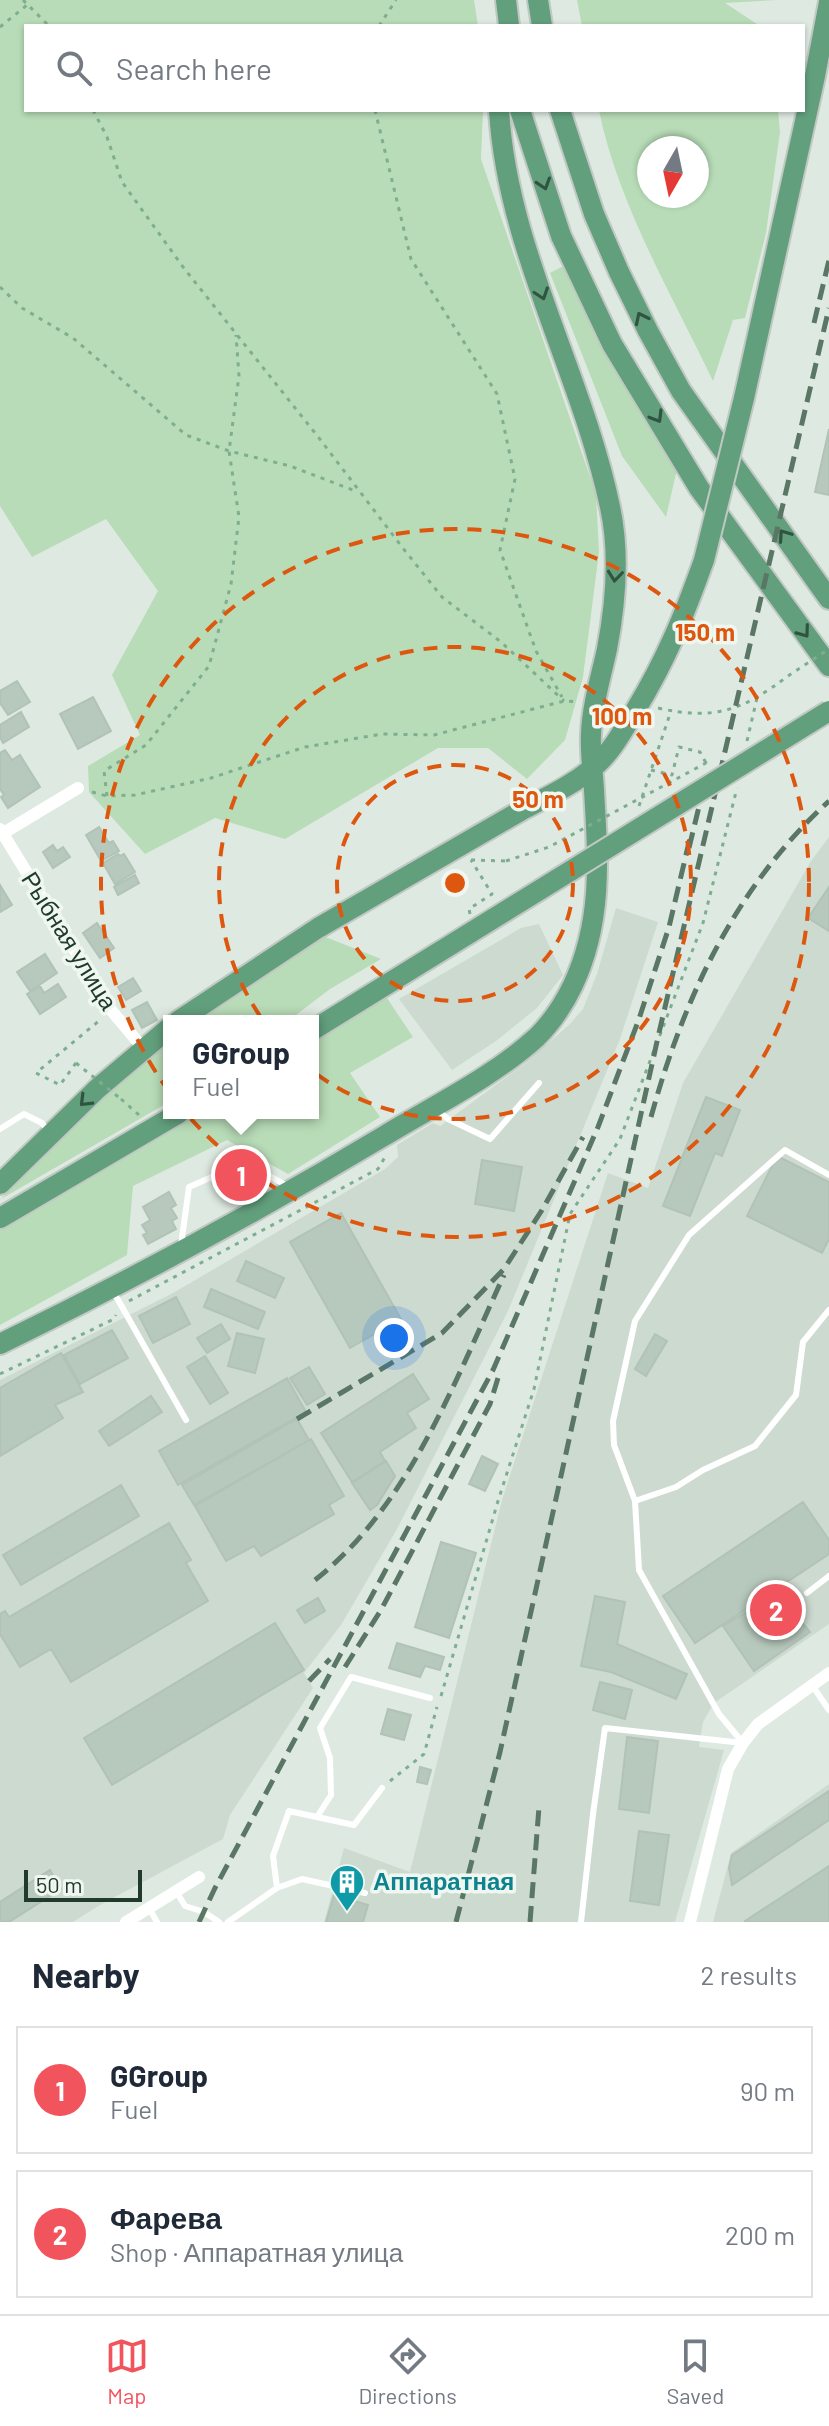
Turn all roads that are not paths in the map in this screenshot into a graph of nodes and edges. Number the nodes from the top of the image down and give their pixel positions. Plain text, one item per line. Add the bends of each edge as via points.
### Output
1 (499, 0) edge
2 (506, 0) edge
3 (538, 0) edge
4 (829, 1) edge
5 (499, 24) edge
6 (509, 24) edge
7 (542, 24) edge
8 (499, 112) edge
9 (521, 112) edge
10 (561, 112) edge
11 (829, 599) edge
12 (829, 666) edge
13 (829, 711) edge
14 (593, 768) junction
15 (78, 788) road end
16 (1, 832) edge
17 (187, 1015) edge
18 (319, 1026) edge
19 (163, 1033) edge
20 (143, 1048) junction
21 (539, 1083) dead end
22 (433, 1107) junction
23 (169, 1119) edge
24 (0, 1129) edge
25 (51, 1134) junction
26 (829, 1175) edge
27 (0, 1184) edge
28 (294, 1190) junction
29 (0, 1218) edge
30 (180, 1253) junction
31 (116, 1297) junction
32 (829, 1310) edge
33 (2, 1343) edge
34 (186, 1420) dead end
35 (635, 1501) junction
36 (829, 1576) edge
37 (807, 1593) dead end
38 (829, 1673) edge
39 (812, 1685) junction
40 (430, 1698) dead end
41 (829, 1710) edge
42 (743, 1743) junction
43 (382, 1788) road end
44 (317, 1817) junction
45 (199, 1877) dead end
46 (277, 1888) junction
47 (176, 1891) junction
48 (365, 1893) dead end
49 (149, 1908) junction
50 (126, 1922) edge
51 (157, 1922) edge
52 (219, 1922) edge
53 (228, 1922) edge
54 (581, 1922) edge
55 (690, 1922) edge

1 - 5 main road
2 - 6 main road
3 - 7 main road
4 - 14 main road, bridge via 704,560 656,677 616,742
8 -> 14 main road via 512,195 589,432 616,540 607,645 590,738
9 -> 12 main road via 561,236 612,344 699,488
11 -> 10 main road via 681,391 619,272
13 - 18 main road, bridge
14 - 17 main road via 318,928
14 - 22 main road via 597,905 573,985 539,1034
15 - 16 street
16 - 20 street, Рыбная улица via 111,1010
19 - 20 main road
20 -> 25 main road
21 - 22 lane via 490,1139
22 - 28 main road
23 - 29 main road
24 - 25 lane via 24,1114
25 - 27 main road
26 - 35 lane via 785,1150 689,1235 635,1321 613,1433
28 - 30 main road
28 - 30 lane via 246,1162 189,1187
30 - 31 main road
31 - 33 main road
31 - 34 lane
32 - 35 lane via 803,1342 796,1395 755,1446 676,1487
35 - 42 lane via 639,1570 719,1714
36 - 37 lane
38 - 39 street
39 - 41 lane
39 - 42 street via 758,1724
40 - 44 lane via 351,1677 320,1728 330,1758 331,1795
42 - 54 lane via 605,1728
42 - 55 street via 728,1769
43 - 44 lane via 354,1825
44 - 46 lane via 289,1811 273,1856
45 - 47 street
46 - 48 lane via 302,1879
46 - 53 lane
47 - 49 street
47 - 52 lane via 185,1906
49 - 50 street
49 - 51 lane

